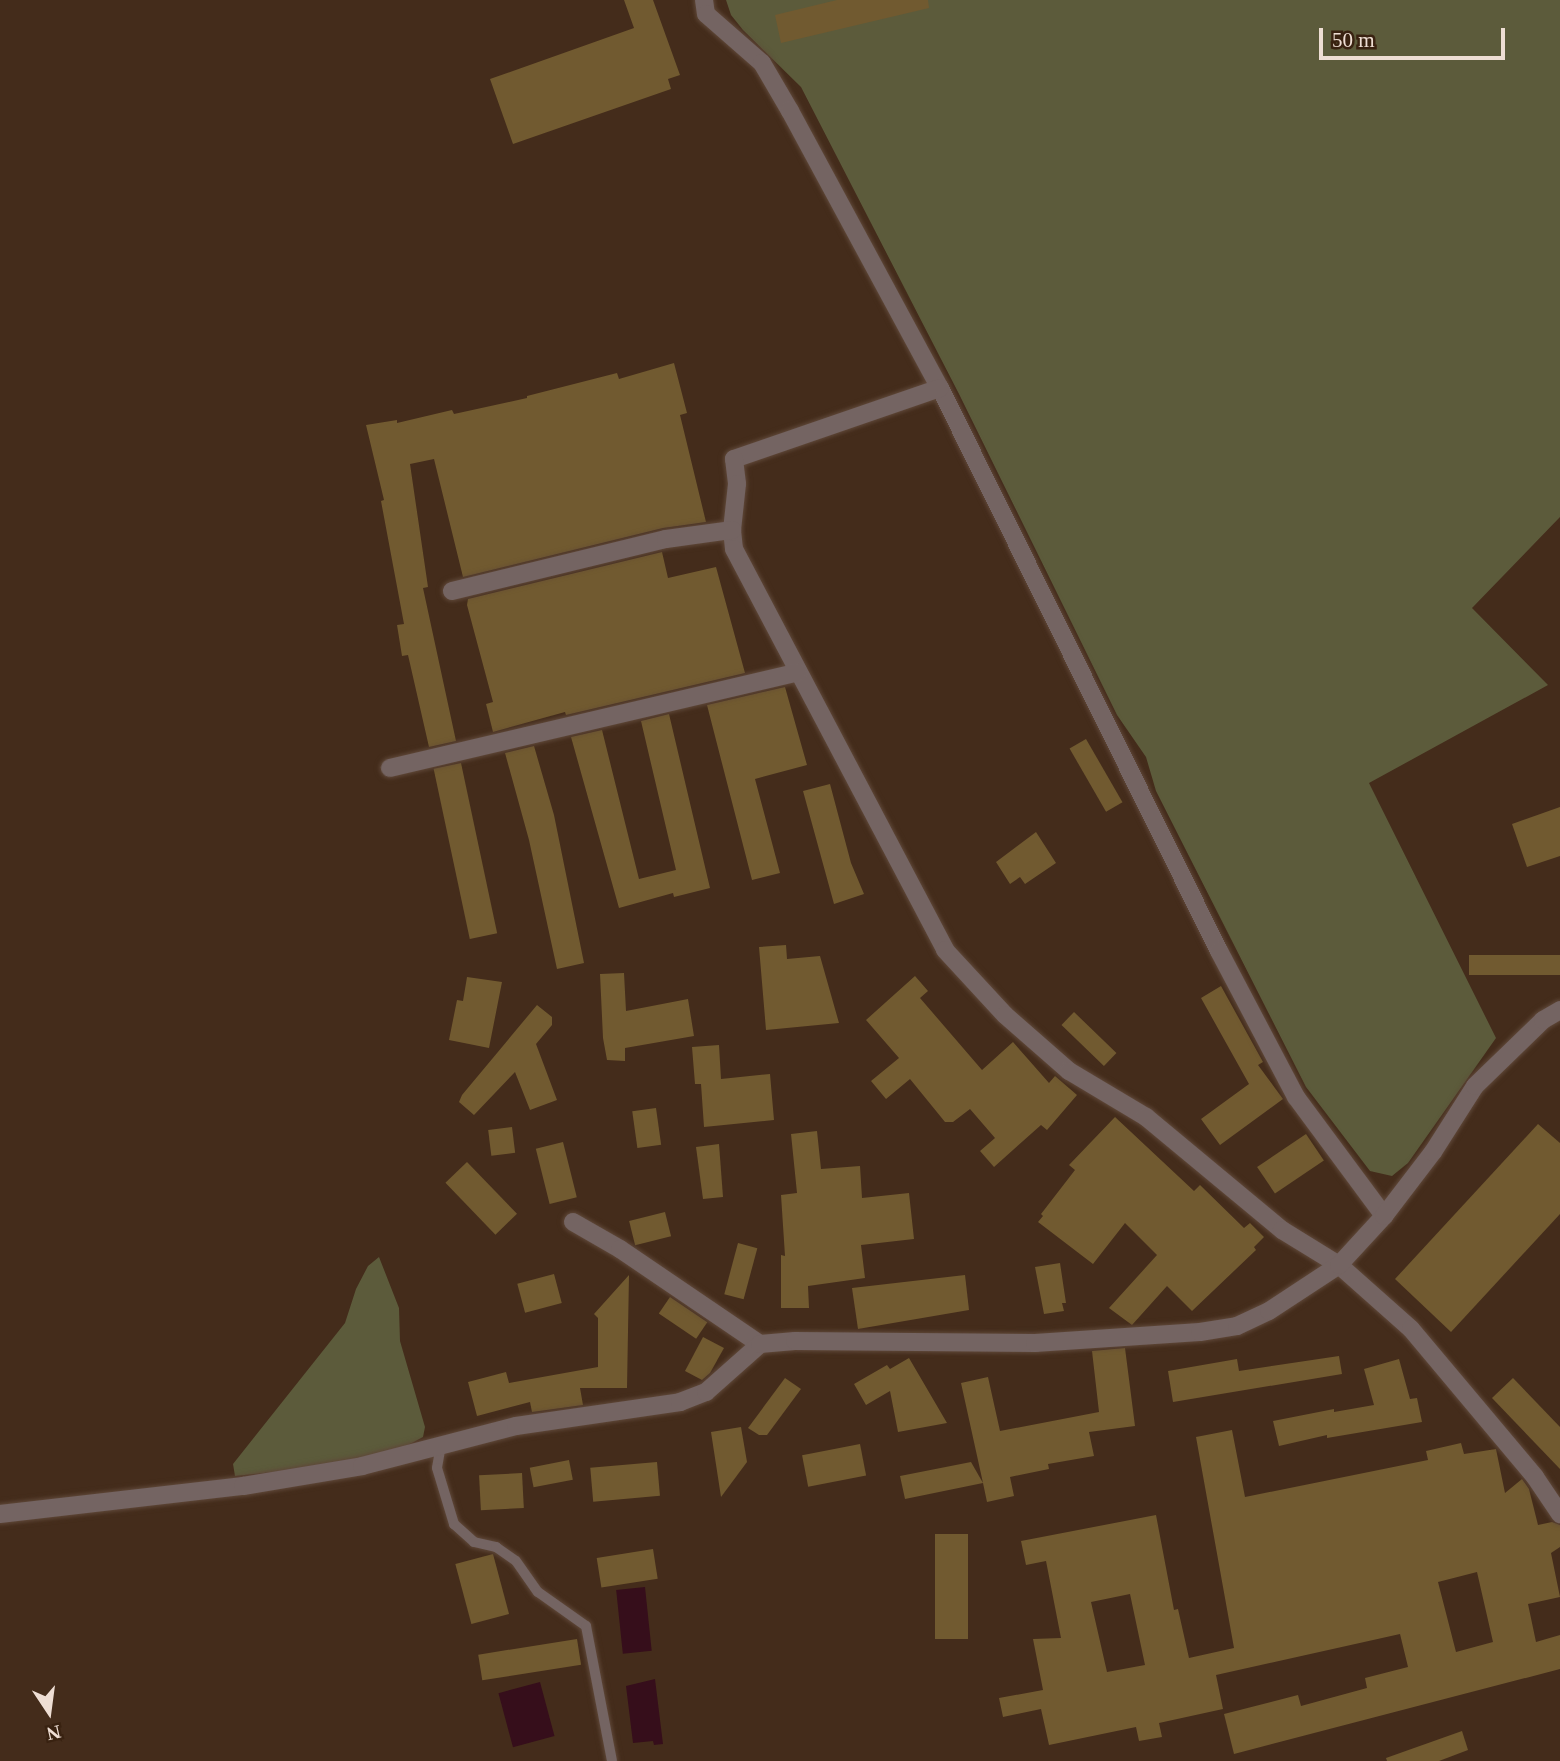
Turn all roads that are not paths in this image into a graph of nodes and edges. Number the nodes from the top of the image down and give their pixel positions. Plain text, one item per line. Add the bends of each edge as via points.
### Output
1 (704, 0) edge
2 (940, 388) junction
3 (732, 530) junction
4 (452, 591) dead end
5 (798, 672) junction
6 (390, 768) dead end
7 (1560, 1010) edge
8 (1384, 1216) junction
9 (573, 1222) dead end
10 (1339, 1265) junction
11 (760, 1343) junction
12 (441, 1444) junction
13 (0, 1514) edge
14 (1560, 1514) edge
15 (612, 1761) edge

1 - 2 street via 706,14 762,63
2 - 3 street via 734,459 737,484
2 - 8 street via 1296,1097
3 - 4 street via 666,539
3 - 5 street via 734,549
5 - 6 street
5 - 10 street via 945,950 1005,1014 1069,1071 1146,1117 1282,1230
7 - 8 street via 1543,1020 1475,1086
8 - 10 street
9 - 11 street
10 - 11 street via 1269,1311 1237,1326 1200,1332 1035,1343
10 - 14 street via 1411,1329 1535,1477
11 - 12 street via 706,1392 680,1402 516,1426
12 - 13 street via 362,1466 256,1484
12 - 15 lane via 437,1468 454,1524 474,1542 496,1547 516,1561 538,1592 586,1626

